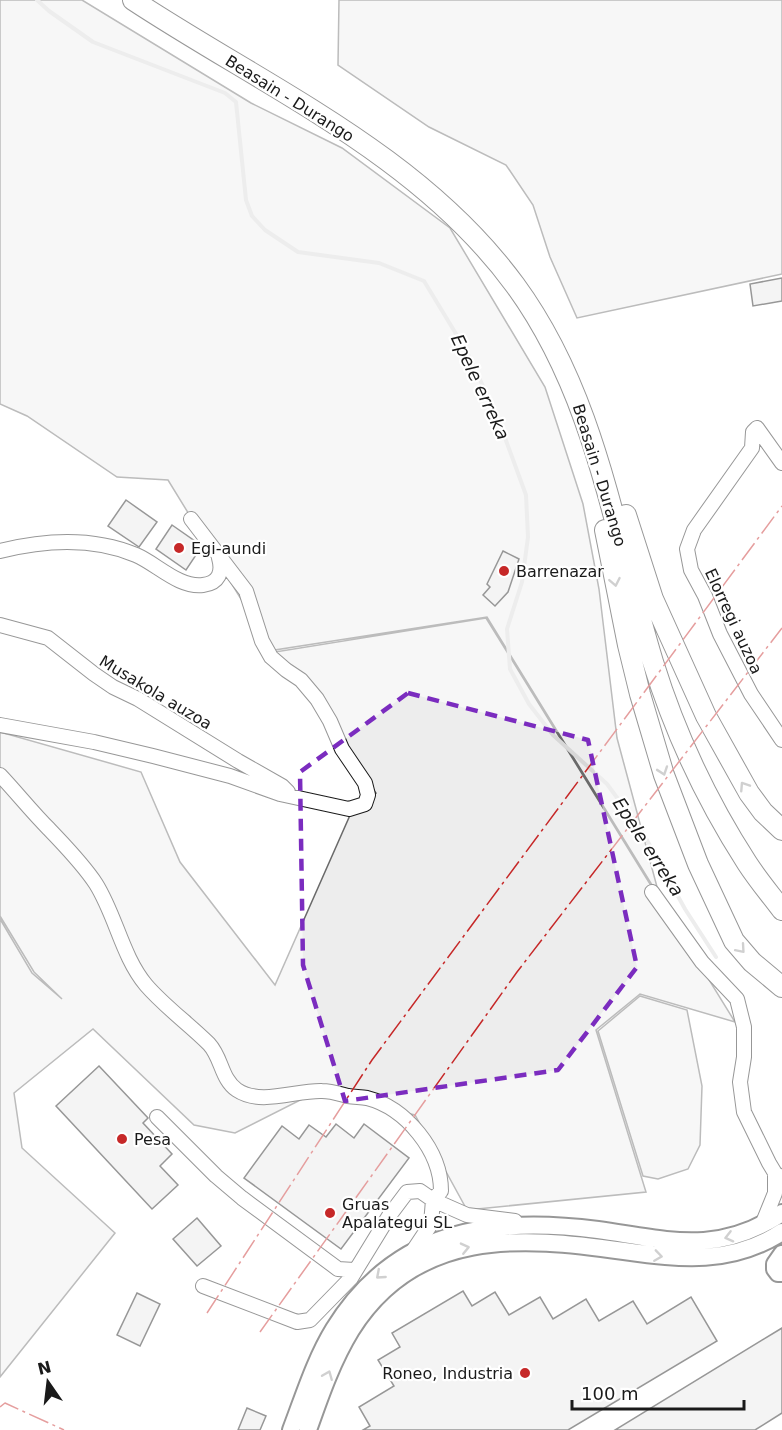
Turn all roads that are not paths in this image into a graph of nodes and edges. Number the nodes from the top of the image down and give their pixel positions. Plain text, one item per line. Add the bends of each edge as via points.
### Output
1 (133, 0) edge
2 (571, 382) junction
3 (782, 464) edge
4 (191, 519) dead end
5 (0, 551) edge
6 (219, 558) junction
7 (0, 625) edge
8 (0, 725) edge
9 (782, 740) edge
10 (0, 775) edge
11 (292, 796) junction
12 (782, 830) edge
13 (652, 892) dead end
14 (781, 909) edge
15 (782, 987) edge
16 (157, 1117) dead end
17 (779, 1176) edge
18 (433, 1200) junction
19 (782, 1213) edge
20 (538, 1226) junction
21 (762, 1226) junction
22 (782, 1232) edge
23 (413, 1251) junction
24 (782, 1254) edge
25 (354, 1270) junction
26 (782, 1273) edge
27 (203, 1286) dead end
28 (291, 1430) edge
29 (308, 1430) edge

1 - 2 highway, Beasain - Durango via 312,108 428,193 481,243 515,285
12 -> 2 highway via 762,812 737,774 687,678 653,598 600,434
2 - 14 highway, Beasain - Durango via 599,461 645,634 676,726 722,822
2 -> 15 highway via 628,645 664,775 698,864 734,941
3 - 9 street, Elorregi auzoa via 757,428 752,448 694,530 687,549 691,570 720,634 750,694
4 - 6 street, Musakola auzoa
5 - 6 street via 40,544 92,543 137,556 195,585 219,577
6 - 11 street, Musakola auzoa via 246,591 261,641 271,657 301,680 317,699 368,795 365,804 349,809
7 - 11 street, Musakola auzoa via 48,638 94,675 282,786
8 - 11 street, Musakola auzoa via 94,742
10 - 18 street via 91,877 137,973 209,1045 233,1087 259,1097 327,1091 384,1105 398,1113 425,1141 434,1158 441,1191
13 - 17 street via 697,956 736,999 744,1027 740,1083 744,1112
16 - 25 street via 242,1198 338,1269
17 - 21 street
18 - 20 street via 467,1215
18 - 23 street via 431,1224
18 - 25 street via 420,1191 407,1192
19 - 21 main road
21 -> 20 main road via 727,1239 700,1242
20 - 23 main road via 493,1227 461,1233
29 -> 22 main road via 337,1355 357,1321 387,1287 437,1256 466,1247 522,1242 563,1243 676,1258 702,1257 732,1253
23 -> 28 main road via 378,1276 334,1329
24 - 26 main road via 775,1269
25 - 27 street via 351,1278 310,1320 297,1322

